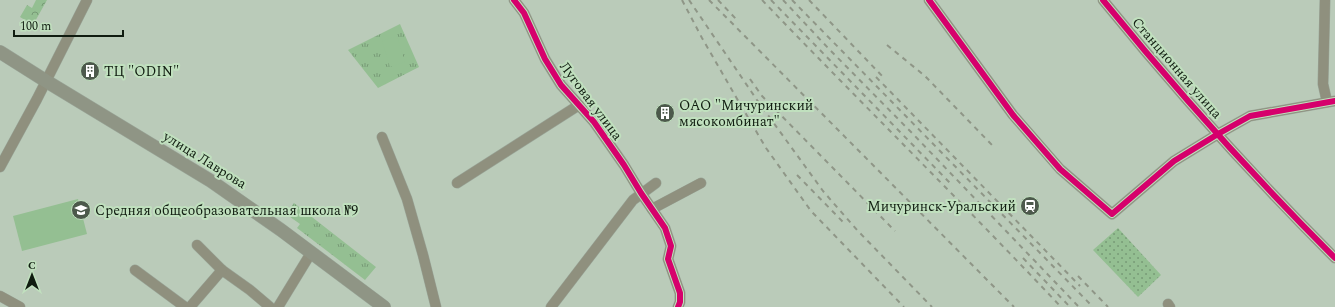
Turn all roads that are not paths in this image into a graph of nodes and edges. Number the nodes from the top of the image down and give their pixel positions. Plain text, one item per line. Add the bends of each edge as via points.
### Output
1 (87, 0) edge
2 (514, 0) edge
3 (929, 0) edge
4 (1103, 0) edge
5 (1325, 0) edge
6 (0, 52) edge
7 (46, 81) junction
8 (1331, 102) edge
9 (579, 105) junction
10 (1218, 134) junction
11 (382, 137) dead end
12 (0, 167) edge
13 (457, 183) dead end
14 (701, 183) dead end
15 (656, 184) dead end
16 (641, 193) junction
17 (652, 209) junction
18 (197, 245) dead end
19 (312, 253) junction
20 (1335, 258) edge
21 (135, 270) dead end
22 (222, 270) junction
23 (0, 296) edge
24 (20, 307) edge
25 (185, 307) edge
26 (190, 307) edge
27 (270, 307) edge
28 (278, 307) edge
29 (384, 307) edge
30 (436, 307) edge
31 (551, 307) edge
32 (678, 307) edge

1 - 7 street
2 - 9 street, Луговая улица via 524,13 545,59 561,85
3 - 10 street, Станционная улица via 1013,115 1060,169 1112,214 1174,161
4 - 10 street, Станционная улица
5 - 8 street via 1323,84
6 - 7 main road, улица Лаврова
7 - 12 street
7 - 19 main road, улица Лаврова via 211,181
8 - 10 street via 1250,116
9 - 13 street, Луговая улица
9 - 16 street, Луговая улица via 594,122
10 - 20 street, Станционная улица
11 - 30 street via 407,199
14 - 17 street
15 - 16 street
16 - 17 street, Луговая улица
16 - 31 street
17 - 32 street, Луговая улица via 665,228 671,246 668,259 680,293
18 - 22 street
19 - 28 street
19 - 29 main road, улица Лаврова
21 - 25 street
22 - 26 street
22 - 27 street
23 - 24 street

